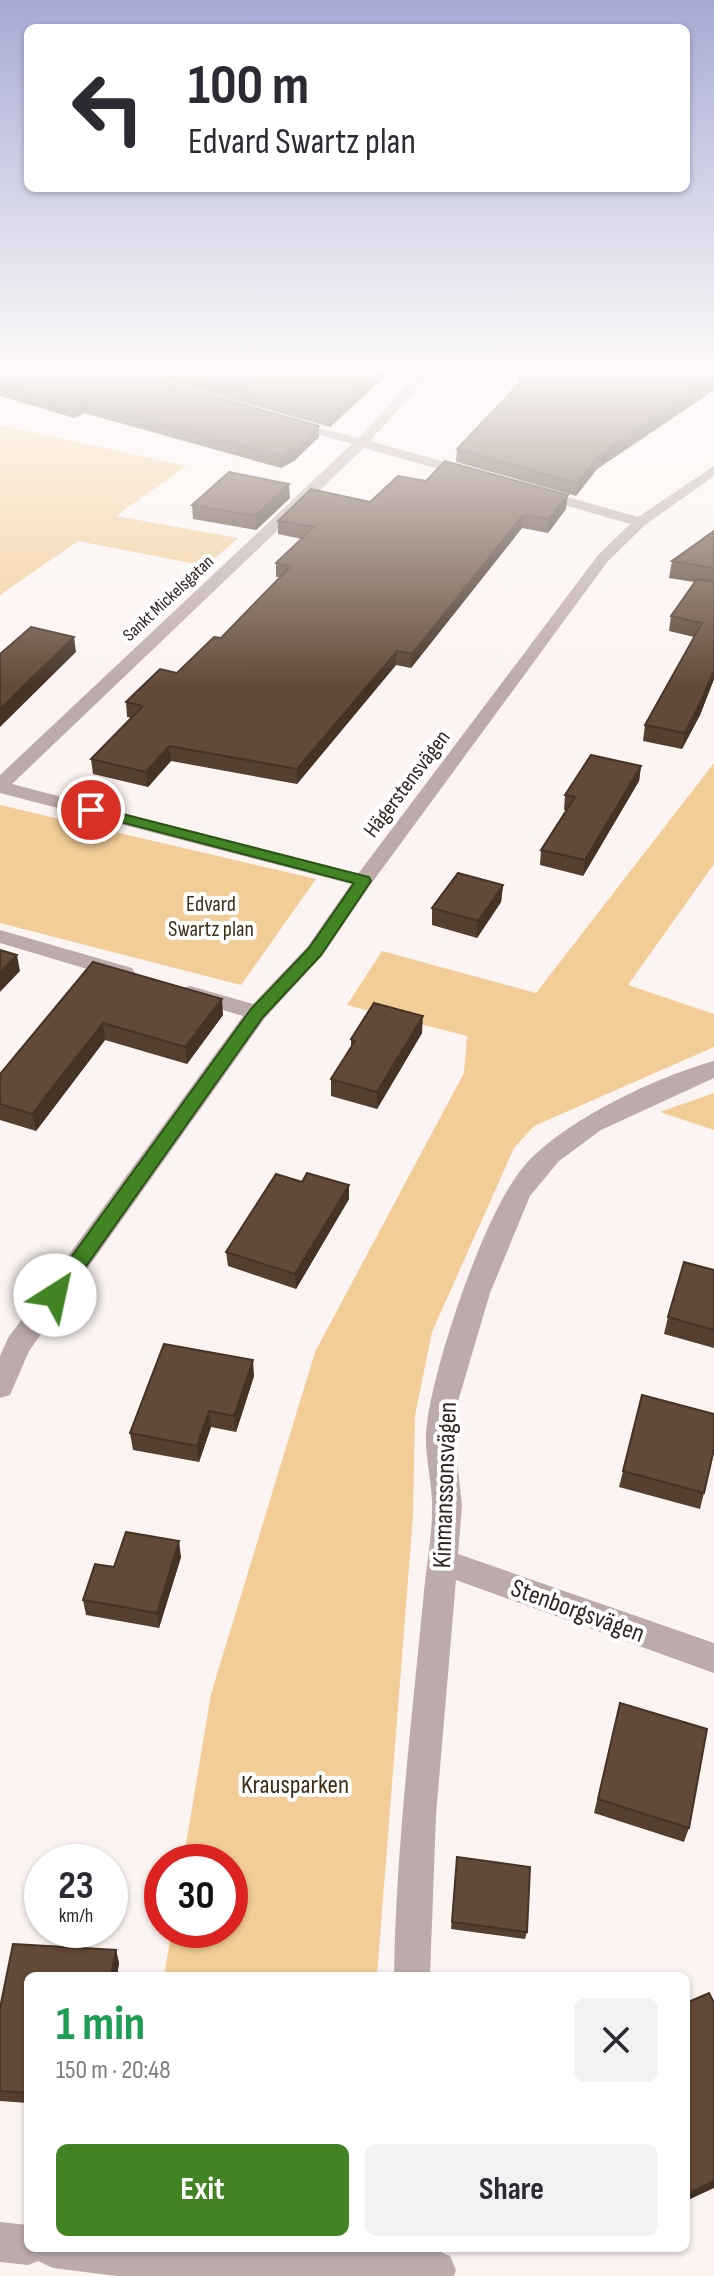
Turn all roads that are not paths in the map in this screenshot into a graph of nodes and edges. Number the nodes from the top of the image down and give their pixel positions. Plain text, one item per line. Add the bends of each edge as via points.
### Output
1 (327, 475) edge
2 (707, 475) edge
3 (525, 489) edge
4 (640, 522) junction
5 (0, 786) edge
6 (363, 881) junction
7 (0, 936) edge
8 (257, 1013) junction
9 (714, 1069) edge
10 (0, 1387) edge
11 (442, 1562) junction
12 (714, 1658) edge
13 (412, 1972) edge
14 (0, 2242) edge
15 (24, 2245) edge
16 (87, 2252) edge
17 (435, 2265) edge

1 - 5 street, Sankt Mickelsgatan
2 - 4 street, Hägerstensvägen
3 - 4 street
4 - 6 street, Hägerstensvägen via 603,558
5 - 6 street
6 - 8 street, Hägerstensvägen via 315,951
7 - 8 street
8 - 10 street, Hägerstensvägen via 18,1346
9 - 11 street, Kinmanssonsvägen via 578,1135 549,1154 529,1177 491,1258 446,1392 440,1425 447,1506
11 - 12 street, Stenborgsvägen
11 - 13 street, Kinmanssonsvägen via 425,1712
14 - 15 street
16 - 17 street via 246,2271

